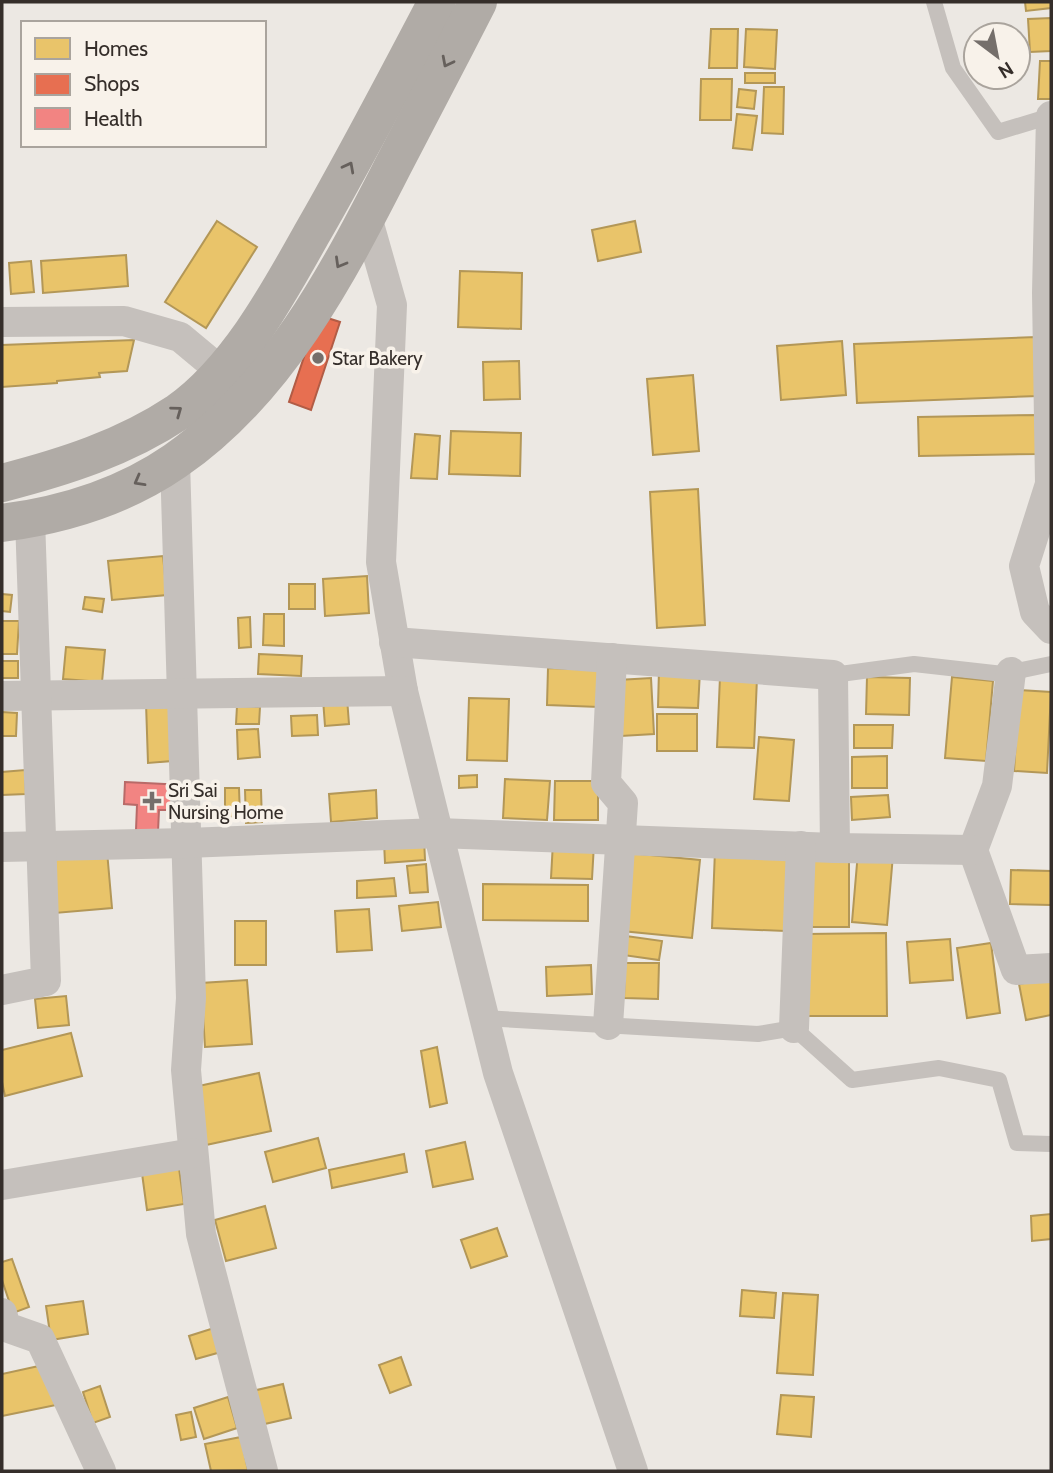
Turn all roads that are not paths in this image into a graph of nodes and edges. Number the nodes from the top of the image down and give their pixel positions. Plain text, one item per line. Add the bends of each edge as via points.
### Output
1 (934, 2) edge
2 (454, 8) edge
3 (1051, 116) edge
4 (367, 217) junction
5 (1049, 293) edge
6 (2, 322) edge
7 (222, 372) junction
8 (175, 461) junction
9 (2, 483) edge
10 (1051, 484) edge
11 (16, 521) edge
12 (1051, 629) edge
13 (394, 642) junction
14 (612, 658) junction
15 (1051, 664) edge
16 (1011, 672) junction
17 (833, 675) junction
18 (403, 691) junction
19 (183, 694) junction
20 (37, 695) junction
21 (2, 696) edge
22 (438, 833) junction
23 (620, 839) junction
24 (187, 843) junction
25 (801, 846) junction
26 (2, 847) edge
27 (43, 847) junction
28 (835, 848) junction
29 (973, 850) junction
30 (1051, 968) edge
31 (2, 990) edge
32 (484, 1018) junction
33 (608, 1025) junction
34 (794, 1028) junction
35 (1051, 1144) edge
36 (193, 1153) junction
37 (3, 1177) edge
38 (2, 1313) edge
39 (101, 1471) edge
40 (263, 1471) edge
41 (633, 1471) edge

1 - 3 lane via 953,68 998,132
2 -> 4 highway
7 -> 2 highway via 260,323 340,185
3 - 5 street
4 -> 8 highway via 287,350 215,428
4 - 13 street via 392,304 380,562
5 - 10 street
6 - 7 street via 124,321 180,337
9 -> 7 highway via 64,467 128,441 179,411
8 -> 11 highway via 81,508
8 - 19 street
10 - 12 street via 1024,566 1035,612
11 - 20 street
13 - 14 street
13 - 18 street
14 - 17 street
14 - 23 street via 606,783 622,803
15 - 16 lane
16 - 17 lane via 914,664
16 - 29 street via 997,786
17 - 28 street
18 - 19 street
18 - 22 street
19 - 20 street
19 - 24 street
20 - 21 street
20 - 27 street
22 - 23 street
22 - 24 street
22 - 32 street
23 - 25 street
23 - 33 street
24 - 27 street
24 - 36 street via 191,998 186,1070
25 - 28 street
25 - 34 street
26 - 27 street
27 - 31 street via 46,982
28 - 29 street
29 - 30 street via 1016,970
32 - 33 lane
32 - 41 street via 498,1073
33 - 34 lane via 758,1034
34 - 35 lane via 852,1080 939,1068 999,1080 1017,1143
36 - 37 street
36 - 40 street via 201,1234
38 - 39 street via 6,1327 40,1339

